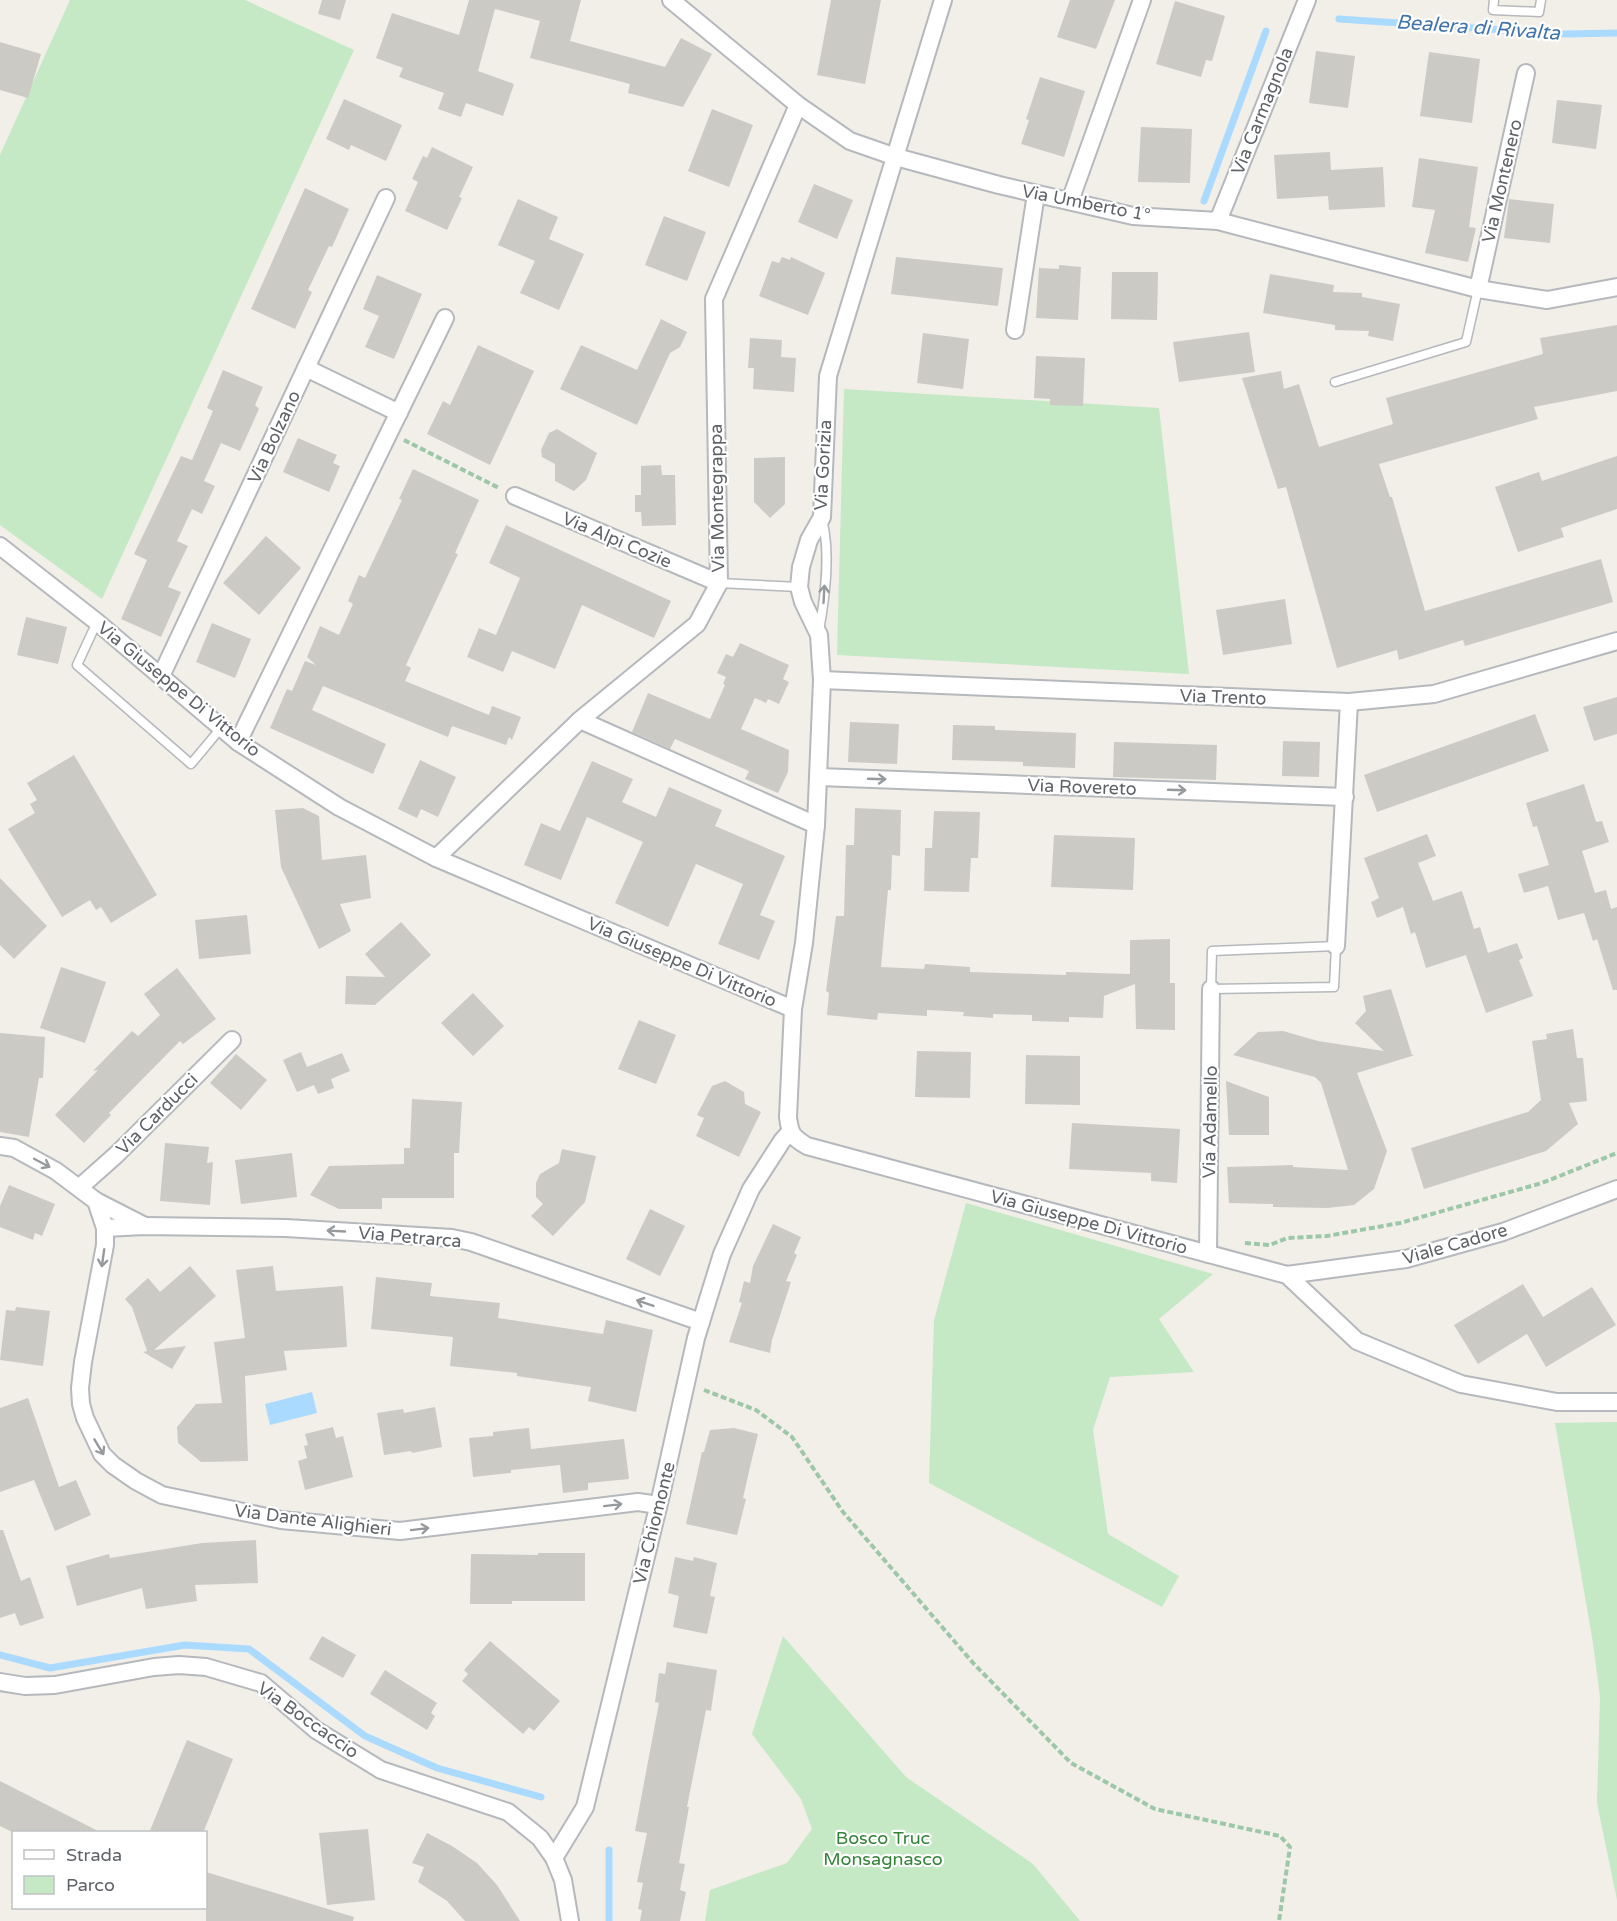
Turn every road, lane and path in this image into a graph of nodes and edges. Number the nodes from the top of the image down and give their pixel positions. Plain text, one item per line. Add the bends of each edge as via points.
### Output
1 (671, 0) edge
2 (943, 0) edge
3 (1142, 0) edge
4 (1307, 0) edge
5 (1494, 0) edge
6 (1541, 0) edge
7 (1526, 73) dead end
8 (798, 105) junction
9 (896, 157) junction
10 (1036, 194) junction
11 (386, 198) dead end
12 (1070, 201) junction
13 (1218, 221) junction
14 (1617, 287) edge
15 (1478, 289) junction
16 (445, 318) dead end
17 (1015, 330) dead end
18 (306, 368) junction
19 (1335, 382) dead end
20 (399, 413) junction
21 (389, 433) junction
22 (515, 496) joint
23 (822, 516) junction
24 (0, 546) edge
25 (719, 583) junction
26 (799, 587) junction
27 (97, 622) junction
28 (819, 635) junction
29 (1617, 641) edge
30 (161, 676) junction
31 (822, 680) junction
32 (1349, 702) junction
33 (580, 720) junction
34 (221, 728) junction
35 (238, 742) junction
36 (819, 777) junction
37 (1345, 796) junction
38 (816, 825) junction
39 (436, 858) junction
40 (1336, 946) junction
41 (1211, 989) junction
42 (793, 1009) junction
43 (232, 1040) dead end
44 (790, 1132) junction
45 (0, 1146) edge
46 (1617, 1153) edge
47 (81, 1187) junction
48 (1617, 1189) edge
49 (96, 1201) junction
50 (144, 1226) junction
51 (105, 1228) junction
52 (1239, 1242) dead end
53 (1208, 1254) junction
54 (1287, 1275) junction
55 (701, 1322) junction
56 (686, 1384) junction
57 (1617, 1402) edge
58 (658, 1505) junction
59 (0, 1682) edge
60 (554, 1858) junction
61 (570, 1921) edge
62 (1279, 1921) edge

1 - 8 street, Via Umberto 1°
2 - 9 street, Via Gorizia
3 - 12 street
4 - 13 street, Via Carmagnola
5 - 6 lane via 1493,10 1539,12
7 - 15 street, Via Montenero
8 - 9 street, Via Umberto 1° via 850,141
8 - 25 street, Via Montegrappa via 714,300
9 - 10 street, Via Umberto 1°
9 - 23 street, Via Gorizia via 828,376
10 - 12 street, Via Umberto 1°
10 - 17 street
11 - 18 street, Via Bolzano
12 - 13 street, Via Umberto 1° via 1133,216
13 - 15 street, Via Umberto 1°
14 - 15 street, Via Umberto 1° via 1547,300
15 - 19 lane via 1466,342
16 - 20 street
18 - 20 street
18 - 30 street, Via Bolzano
20 - 21 street
21 - 22 path
21 - 35 street
22 - 25 street, Via Alpi Cozie
23 - 26 street, Via Gorizia via 805,553
28 -> 23 lane via 826,535
24 - 27 street, Via Giuseppe Di Vittorio
25 - 26 lane
25 - 33 street, Via Montegrappa via 697,624
26 - 28 street, Via Gorizia
27 - 30 street, Via Giuseppe Di Vittorio
27 - 34 lane via 77,666 191,764
28 - 31 street, Via Gorizia
29 - 32 street, Via Trento via 1434,694
30 - 34 street, Via Giuseppe Di Vittorio
31 - 32 street, Via Trento
31 - 36 street, Via Gorizia
32 - 37 street
33 - 38 street
33 - 39 street, Via Montegrappa
34 - 35 street, Via Giuseppe Di Vittorio
35 - 39 street, Via Giuseppe Di Vittorio via 339,807
36 -> 37 street, Via Rovereto
36 - 38 street, Via Gorizia
37 - 40 street
38 - 42 street, Via Gorizia
39 - 42 street, Via Giuseppe Di Vittorio
40 - 41 lane via 1212,951
40 - 41 lane via 1334,987
41 - 53 street, Via Adamello
42 - 44 street, Via Giuseppe Di Vittorio
43 - 47 street, Via Carducci
44 - 53 street, Via Giuseppe Di Vittorio via 807,1146
44 - 55 street, Via Chiomonte via 751,1190 722,1254
45 -> 47 street, Via Dante Alighieri via 14,1148
46 - 52 path via 1542,1183 1400,1223 1327,1236 1287,1238 1270,1245
47 - 49 street, Via Dante Alighieri
48 - 54 street, Viale Cadore via 1503,1232 1406,1259
49 - 50 street
49 - 51 street, Via Dante Alighieri
50 - 51 street, Via Petrarca
55 -> 50 street, Via Petrarca via 452,1238 286,1228
51 -> 58 street, Via Dante Alighieri via 103,1261 83,1362 81,1404 102,1454 162,1495 281,1520 400,1532 638,1502
53 - 54 street, Via Giuseppe Di Vittorio
54 - 57 street, Via Giuseppe Di Vittorio via 1357,1341 1461,1384 1557,1402
55 - 56 street, Via Chiomonte
56 - 58 street, Via Chiomonte
56 - 62 path via 756,1410 792,1437 843,1512 974,1664 1071,1763 1155,1809 1280,1836 1290,1847
58 - 60 street, Via Chiomonte via 585,1807
59 - 60 street, Via Boccaccio via 55,1685 179,1665 206,1667 261,1683 316,1730 381,1770 508,1812 540,1838
60 - 61 street via 563,1880

